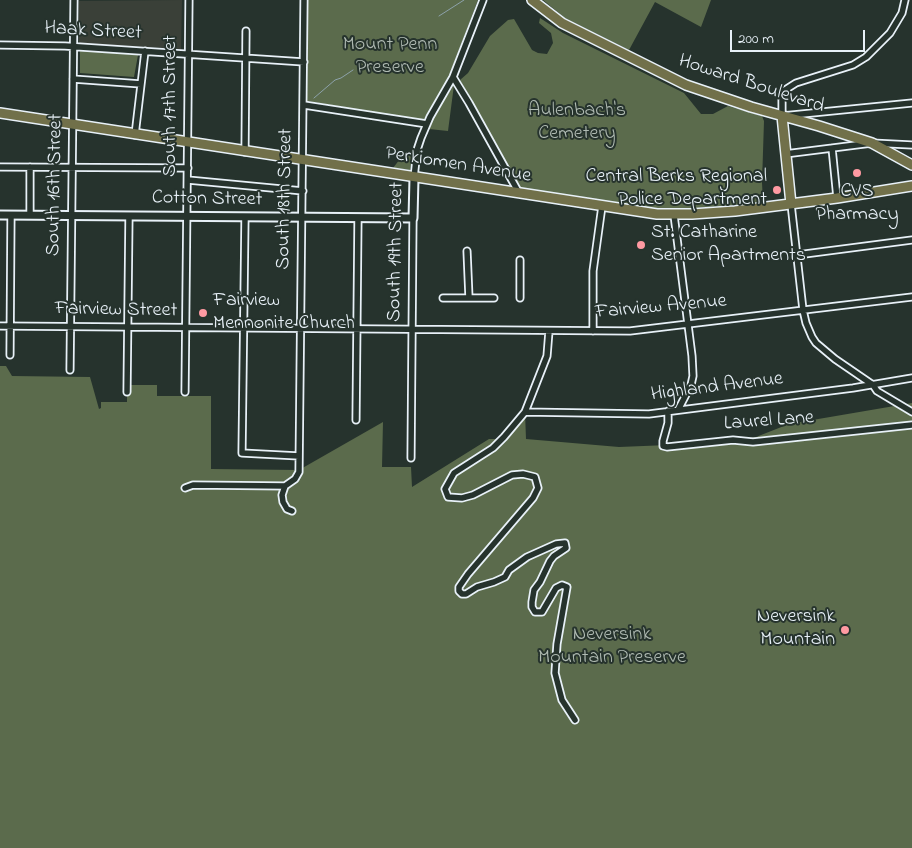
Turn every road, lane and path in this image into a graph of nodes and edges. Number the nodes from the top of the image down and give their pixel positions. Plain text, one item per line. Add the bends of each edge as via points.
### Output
1 (74, 0) edge
2 (189, 0) edge
3 (304, 0) edge
4 (483, 0) edge
5 (904, 0) edge
6 (535, 1) edge
7 (246, 31) dead end
8 (0, 45) edge
9 (74, 46) junction
10 (145, 51) junction
11 (189, 54) junction
12 (246, 58) junction
13 (304, 62) junction
14 (453, 77) junction
15 (74, 79) junction
16 (141, 84) junction
17 (912, 103) edge
18 (304, 105) junction
19 (0, 114) edge
20 (782, 116) junction
21 (426, 124) junction
22 (73, 125) junction
23 (135, 135) junction
24 (188, 143) junction
25 (872, 143) junction
26 (912, 145) edge
27 (832, 148) junction
28 (245, 152) junction
29 (785, 154) junction
30 (303, 161) junction
31 (912, 165) edge
32 (72, 166) junction
33 (0, 167) edge
34 (30, 167) junction
35 (188, 168) junction
36 (414, 178) junction
37 (188, 180) junction
38 (912, 187) edge
39 (303, 190) junction
40 (912, 193) edge
41 (519, 194) junction
42 (837, 198) junction
43 (791, 204) junction
44 (602, 206) junction
45 (0, 215) edge
46 (10, 215) junction
47 (30, 215) junction
48 (674, 215) junction
49 (72, 216) junction
50 (129, 216) junction
51 (187, 216) junction
52 (245, 217) junction
53 (303, 217) junction
54 (358, 218) junction
55 (414, 218) junction
56 (912, 240) edge
57 (467, 251) dead end
58 (797, 255) junction
59 (520, 260) dead end
60 (912, 297) edge
61 (443, 298) dead end
62 (469, 298) junction
63 (494, 298) dead end
64 (520, 298) dead end
65 (803, 310) junction
66 (688, 324) junction
67 (0, 326) edge
68 (10, 326) junction
69 (70, 327) junction
70 (128, 327) junction
71 (186, 328) junction
72 (243, 328) junction
73 (301, 329) junction
74 (357, 329) junction
75 (412, 330) junction
76 (549, 331) junction
77 (593, 331) junction
78 (10, 355) dead end
79 (70, 370) dead end
80 (912, 378) edge
81 (873, 385) junction
82 (127, 392) dead end
83 (185, 392) dead end
84 (678, 410) junction
85 (668, 411) junction
86 (525, 412) junction
87 (912, 412) edge
88 (356, 420) dead end
89 (912, 425) edge
90 (299, 456) junction
91 (411, 458) dead end
92 (287, 485) junction
93 (185, 488) dead end
94 (292, 511) dead end
95 (575, 720) dead end

1 - 9 street, South 16th Street
2 - 11 street, South 17th Street
3 - 13 street, South 18th Street
4 - 14 street, South 19th Street
5 - 20 street via 902,13 894,26 866,57 853,65 796,83 785,90
6 - 20 main road, Howard Boulevard via 562,23 673,79
7 - 12 street
8 - 9 street, Haak Street
9 - 10 street, Haak Street
9 - 15 street, South 16th Street
10 - 11 street, Haak Street
10 - 16 street
11 - 12 street, Haak Street
11 - 24 street, South 17th Street
12 - 13 street, Haak Street
12 - 28 street
13 - 18 street, South 18th Street
14 - 21 street, South 19th Street
14 - 41 street
15 - 16 street
15 - 22 street, South 16th Street
16 - 23 street
17 - 20 street
18 - 21 street
18 - 30 street, South 18th Street
19 - 22 main road, Perkiomen Avenue
20 - 25 main road, Howard Boulevard
20 - 29 main road
21 - 36 street, South 19th Street via 417,150
22 - 23 main road, Perkiomen Avenue
22 - 32 street, South 16th Street
23 - 24 main road, Perkiomen Avenue
24 - 28 main road, Perkiomen Avenue
24 - 35 street, South 17th Street
25 - 26 street
25 - 27 street
25 - 31 main road, Howard Boulevard
27 - 29 street
27 - 42 street
28 - 30 main road, Perkiomen Avenue
29 - 43 main road
30 - 36 main road, Perkiomen Avenue
30 - 39 street, South 18th Street
32 - 34 street
32 - 35 street
32 - 49 street, South 16th Street
33 - 34 street
34 - 47 street
35 - 37 street, South 17th Street
36 - 41 main road, Perkiomen Avenue
36 - 55 street, South 19th Street
37 - 39 street
37 - 51 street, South 17th Street
38 - 40 street
38 - 42 main road, Perkiomen Avenue
39 - 53 street, South 18th Street
41 - 44 main road, Perkiomen Avenue
42 - 43 main road, Perkiomen Avenue
43 - 48 main road, Perkiomen Avenue
43 - 58 street
44 - 48 main road, Perkiomen Avenue
44 - 77 street via 593,271
45 - 46 street, Cotton Street
46 - 47 street, Cotton Street
46 - 68 street
47 - 49 street, Cotton Street
48 - 66 street
49 - 50 street, Cotton Street
49 - 69 street, South 16th Street
50 - 51 street, Cotton Street
50 - 70 street
51 - 52 street, Cotton Street
51 - 71 street, South 17th Street
52 - 53 street, Cotton Street
52 - 72 street
53 - 54 street, Cotton Street
53 - 73 street, South 18th Street
54 - 55 street, Cotton Street
54 - 74 street
55 - 75 street, South 19th Street
56 - 58 street
57 - 62 street
58 - 65 street
59 - 64 street
60 - 65 street, Fairview Avenue
61 - 62 street
62 - 63 street
65 - 66 street, Fairview Avenue
65 - 81 street via 816,343
66 - 77 street, Fairview Avenue via 630,331
66 - 84 street via 693,376
67 - 68 street, Fairview Street
68 - 69 street, Fairview Street
68 - 78 street
69 - 70 street, Fairview Street
69 - 79 street, South 16th Street
70 - 71 street, Fairview Street
70 - 82 street
71 - 72 street, Fairview Street
71 - 83 street, South 17th Street
72 - 73 street, Fairview Street
72 - 90 street via 242,453
73 - 74 street, Fairview Street
73 - 90 street, South 18th Street
74 - 75 street, Fairview Street
74 - 88 street
75 - 76 street, Fairview Avenue
75 - 91 street, South 19th Street
76 - 77 street, Fairview Avenue
76 - 86 street via 547,356
80 - 81 street, Highland Avenue
81 - 84 street, Highland Avenue
81 - 87 street
84 - 85 street, Highland Avenue
85 - 86 street, Highland Avenue via 649,414
85 - 89 street, Laurel Lane via 663,441 663,446 667,447 734,440 752,442
86 - 95 street via 493,448 454,473 444,489 448,497 462,498 512,475 523,474 535,477 538,488 468,574 459,591 466,594 499,580 527,557 565,543 566,548 550,561 534,590 532,607 535,612 542,612 556,588 567,586 555,666 562,700
90 - 92 street, South 18th Street via 299,472
92 - 93 street via 203,484
92 - 94 street via 282,495 283,502 287,510

